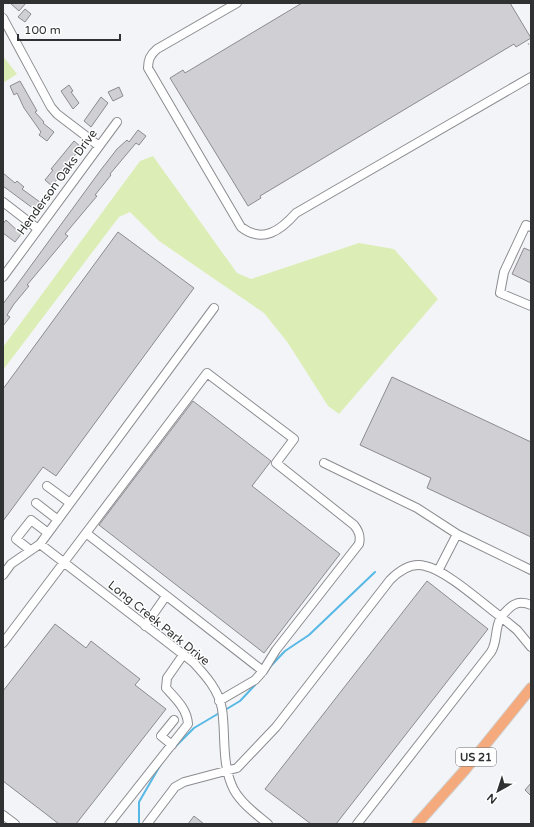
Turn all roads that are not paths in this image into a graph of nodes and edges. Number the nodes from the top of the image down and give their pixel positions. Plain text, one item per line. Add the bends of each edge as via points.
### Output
1 (238, 3) edge
2 (3, 18) edge
3 (531, 77) edge
4 (117, 122) dead end
5 (99, 146) junction
6 (3, 202) edge
7 (531, 227) edge
8 (38, 229) junction
9 (3, 276) edge
10 (531, 306) edge
11 (214, 308) dead end
12 (324, 463) dead end
13 (47, 486) dead end
14 (36, 503) dead end
15 (70, 503) junction
16 (58, 520) junction
17 (48, 533) junction
18 (86, 534) junction
19 (458, 534) junction
20 (40, 544) junction
21 (30, 550) junction
22 (64, 563) junction
23 (531, 570) edge
24 (438, 571) junction
25 (3, 575) edge
26 (166, 596) junction
27 (531, 605) edge
28 (501, 617) junction
29 (145, 626) junction
30 (3, 643) edge
31 (531, 647) edge
32 (183, 655) junction
33 (263, 671) junction
34 (531, 688) edge
35 (219, 701) junction
36 (174, 720) dead end
37 (172, 745) junction
38 (229, 772) junction
39 (3, 815) edge
40 (15, 824) edge
41 (109, 824) edge
42 (147, 824) edge
43 (268, 824) edge
44 (357, 824) edge
45 (417, 824) edge

1 - 3 street via 157,50 150,58 148,68 241,227 256,234 277,231 296,213
2 - 5 street via 51,107
4 - 5 street, Henderson Oaks Drive
5 - 8 street, Henderson Oaks Drive
6 - 8 street
7 - 10 street via 526,225 504,272 500,293
8 - 9 street, Henderson Oaks Drive
11 - 15 street
12 - 19 street via 417,508
13 - 15 street
14 - 16 street
15 - 16 street
16 - 17 street
17 - 20 street
17 - 21 street via 31,520 16,540
18 - 22 street
18 - 26 street
18 - 33 street via 207,373 294,439 276,463 354,524 361,538
19 - 23 street
19 - 24 street
20 - 21 street
20 - 22 street, Long Creek Park Drive
21 - 25 street via 11,564
22 - 29 street, Long Creek Park Drive
22 - 30 street
24 - 28 street
24 - 38 street via 424,565 399,571 276,727 237,768
26 - 29 street
26 - 33 street
27 - 28 street via 520,602 513,604
28 - 31 street via 517,630
28 - 44 street via 497,625 496,645
29 - 32 street, Long Creek Park Drive
32 - 35 street, Long Creek Park Drive via 194,662 210,680
32 - 37 street via 166,678 166,688 188,715 188,724
33 - 35 street via 255,680
34 - 45 main road, US 21
35 - 38 street, Long Creek Park Drive via 222,707 224,757
36 - 37 street via 161,736
37 - 41 street
38 - 42 street via 184,782 175,787
38 - 43 street, Long Creek Park Drive via 234,789 249,809
39 - 40 street

